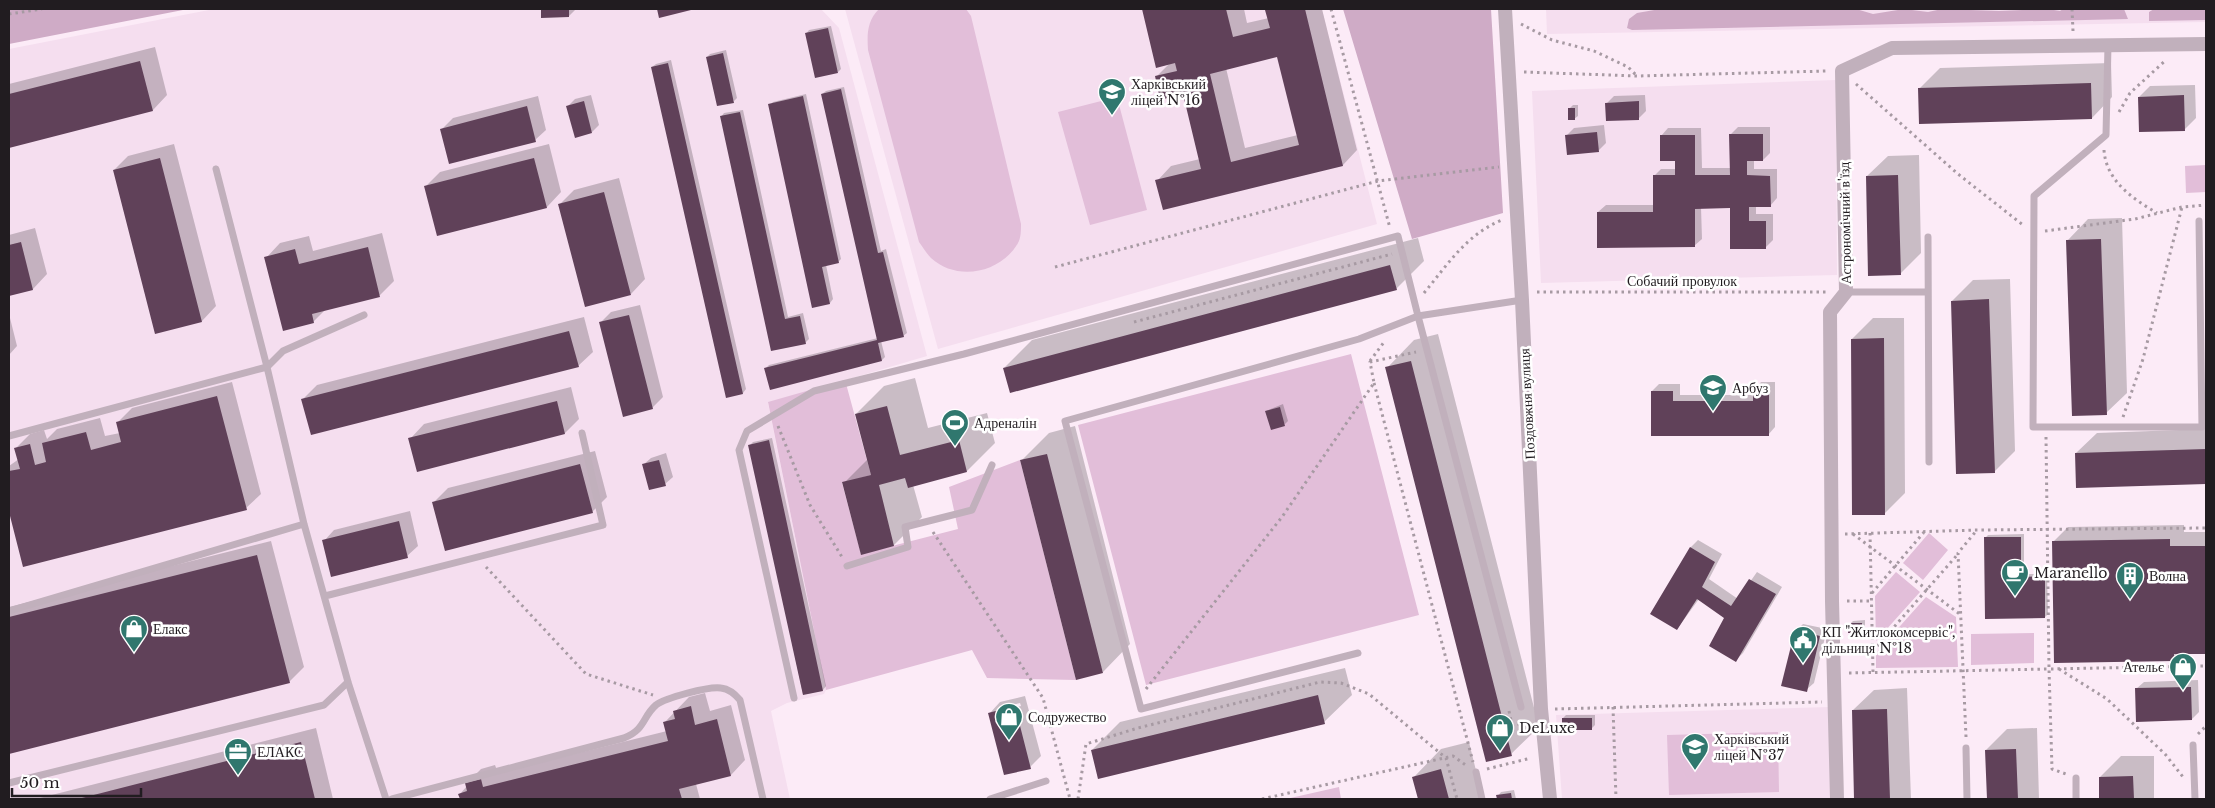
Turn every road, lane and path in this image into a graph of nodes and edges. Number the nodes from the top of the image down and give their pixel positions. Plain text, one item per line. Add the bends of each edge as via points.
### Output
1 (42, 9) edge
2 (1331, 9) edge
3 (1505, 13) edge
4 (9, 14) edge
5 (2206, 44) edge
6 (2108, 45) junction
7 (2173, 55) dead end
8 (1842, 71) junction
9 (1508, 72) junction
10 (1637, 76) junction
11 (2106, 135) junction
12 (1507, 166) dead end
13 (216, 169) dead end
14 (1378, 181) junction
15 (2206, 205) edge
16 (2182, 207) junction
17 (2158, 213) junction
18 (1510, 217) dead end
19 (1388, 221) dead end
20 (2199, 221) dead end
21 (2034, 232) junction
22 (1928, 237) dead end
23 (1395, 253) dead end
24 (1055, 267) dead end
25 (1846, 292) junction
26 (1927, 292) junction
27 (1522, 300) junction
28 (1415, 304) junction
29 (364, 315) dead end
30 (1418, 316) junction
31 (1129, 323) dead end
32 (1399, 323) junction
33 (1418, 360) dead end
34 (1370, 362) junction
35 (267, 367) junction
36 (1374, 383) junction
37 (773, 414) junction
38 (2119, 427) junction
39 (2204, 427) edge
40 (2045, 428) junction
41 (582, 434) dead end
42 (9, 436) edge
43 (1929, 462) dead end
44 (992, 465) dead end
45 (926, 522) junction
46 (304, 524) junction
47 (2206, 528) edge
48 (1977, 530) junction
49 (2047, 530) junction
50 (1925, 531) junction
51 (1870, 533) junction
52 (1831, 534) junction
53 (1852, 534) junction
54 (1958, 553) junction
55 (477, 558) junction
56 (847, 566) joint
57 (1926, 590) junction
58 (1872, 594) junction
59 (324, 596) junction
60 (1832, 601) junction
61 (1872, 601) junction
62 (9, 611) edge
63 (1961, 615) junction
64 (1872, 651) junction
65 (1358, 653) dead end
66 (2206, 666) edge
67 (2049, 668) junction
68 (2058, 668) junction
69 (1964, 670) junction
70 (1873, 672) junction
71 (1833, 673) junction
72 (348, 682) junction
73 (794, 698) dead end
74 (667, 699) junction
75 (1138, 699) junction
76 (1835, 701) junction
77 (1508, 706) dead end
78 (1521, 707) dead end
79 (1613, 707) junction
80 (1541, 709) junction
81 (1533, 722) dead end
82 (2193, 745) dead end
83 (1966, 748) joint
84 (1536, 756) dead end
85 (1446, 758) junction
86 (1476, 772) junction
87 (2076, 778) joint
88 (1046, 781) dead end
89 (9, 783) edge
90 (2195, 787) junction
91 (990, 798) edge
92 (386, 799) edge
93 (392, 799) edge
94 (764, 799) edge
95 (1070, 799) edge
96 (1078, 799) edge
97 (1262, 799) edge
98 (1457, 799) edge
99 (1482, 799) edge
100 (1550, 799) edge
101 (1616, 799) edge
102 (1837, 799) edge
103 (1967, 799) edge
104 (2076, 799) edge
105 (2195, 799) edge

1 - 4 path
2 - 14 path
3 - 9 street, Поздовжня вулиця
3 - 10 path via 1552,40 1594,51 1628,67
5 - 6 street
6 - 8 street via 1892,48
6 - 11 lane
7 - 11 path via 2130,93
8 - 10 path
8 - 21 path via 1958,174
8 - 25 street, Астрономічний в'їзд
9 - 10 path
9 - 27 street, Поздовжня вулиця
11 - 17 path via 2104,152 2112,175 2135,200
11 - 21 lane via 2034,196
12 - 14 path
13 - 35 lane
14 - 19 path
14 - 24 path
15 - 16 path
16 - 17 path
16 - 38 path via 2144,358
17 - 21 path
18 - 28 path via 1480,230
20 - 39 lane
21 - 40 lane via 2033,427
22 - 26 lane
23 - 31 path
25 - 26 lane
25 - 27 path, Собачий провулок via 1529,292
25 - 52 street, Астрономічний в'їзд via 1830,312
26 - 43 lane
27 - 30 lane
27 - 80 street, Поздовжня вулиця
28 - 30 lane
28 - 37 lane via 1398,236 964,354 814,391
29 - 35 lane via 283,352
30 - 32 lane
30 - 78 lane
32 - 34 path
32 - 75 lane via 1359,339 1065,421
33 - 34 path via 1416,351
34 - 36 path
35 - 42 lane
35 - 46 lane
36 - 75 path via 1282,517
36 - 86 path
37 - 56 path via 810,505
37 - 73 lane via 747,432 739,450
38 - 39 lane
38 - 40 lane
40 - 49 path
41 - 55 lane via 603,525
44 - 45 lane via 972,510
45 - 56 lane via 905,527 908,547
45 - 95 path via 1042,698
46 - 59 lane
46 - 62 lane
47 - 49 path
48 - 49 path
48 - 50 path
48 - 54 path
49 - 67 path
50 - 51 path
50 - 58 path
51 - 53 path
51 - 58 path
52 - 53 path
52 - 60 street, Астрономічний в'їзд
53 - 57 path
54 - 57 path
54 - 63 path
55 - 59 lane
55 - 74 path via 586,674
57 - 63 path
57 - 64 path
58 - 61 path
59 - 72 lane
60 - 61 path
60 - 71 street, Астрономічний в'їзд
61 - 64 path
63 - 69 path
64 - 70 path
65 - 75 lane via 1141,709
66 - 68 path
67 - 68 path
67 - 69 path
67 - 87 path via 2052,769
68 - 90 path via 2107,699
69 - 70 path
69 - 83 path
70 - 71 path
71 - 76 street, Астрономічний в'їзд
72 - 89 lane via 324,705
72 - 92 lane
74 - 93 lane via 651,711 641,728 624,738
74 - 94 lane via 719,687 740,700
76 - 79 path
76 - 102 street, Астрономічний в'їзд
77 - 81 path via 1512,725
79 - 80 path
79 - 101 path
80 - 100 street, Поздовжня вулиця
82 - 90 lane
83 - 103 lane
84 - 86 path
85 - 86 path via 1453,756
85 - 96 path via 1369,694 1341,683 1320,682 1086,744
85 - 97 path
85 - 98 path
86 - 99 lane
87 - 104 lane
88 - 91 lane
90 - 105 lane

